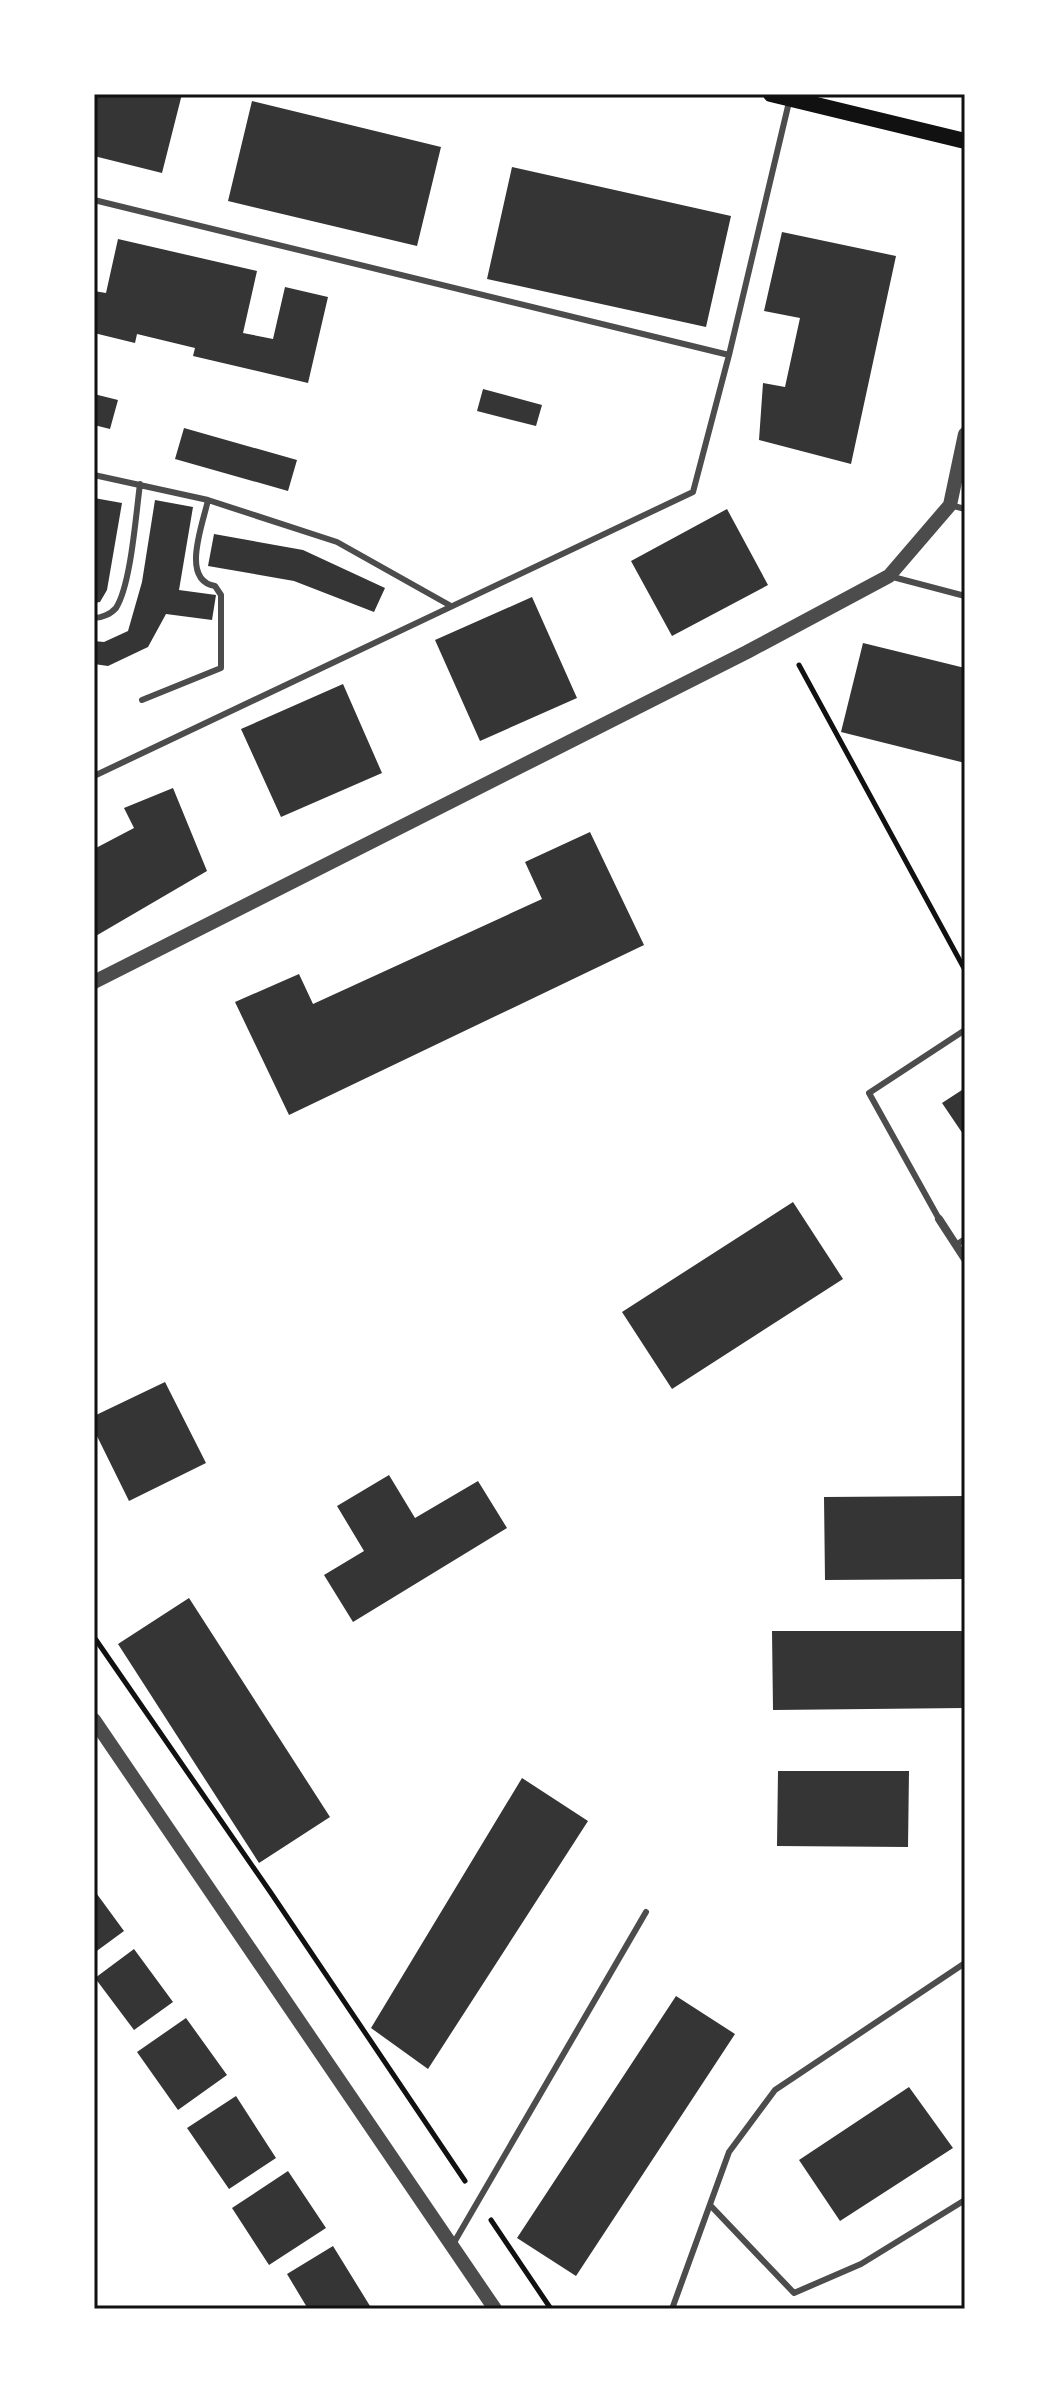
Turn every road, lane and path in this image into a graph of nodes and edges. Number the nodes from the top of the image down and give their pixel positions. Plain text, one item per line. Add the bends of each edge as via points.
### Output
1 (771, 94) edge
2 (790, 99) junction
3 (965, 141) edge
4 (94, 200) edge
5 (729, 355) junction
6 (965, 434) edge
7 (94, 475) edge
8 (140, 484) junction
9 (208, 500) junction
10 (958, 507) edge
11 (889, 576) junction
12 (965, 596) edge
13 (451, 606) junction
14 (94, 618) edge
15 (799, 665) dead end
16 (142, 700) dead end
17 (94, 776) edge
18 (965, 970) edge
19 (94, 982) edge
20 (965, 1030) edge
21 (939, 1219) joint
22 (965, 1239) edge
23 (956, 1245) junction
24 (965, 1259) edge
25 (94, 1637) edge
26 (94, 1720) edge
27 (646, 1912) dead end
28 (965, 1963) edge
29 (965, 2200) edge
30 (478, 2201) junction
31 (710, 2205) junction
32 (452, 2246) junction
33 (495, 2309) edge
34 (551, 2309) edge
35 (672, 2309) edge

1 - 2 main road
2 - 3 main road
2 - 5 lane
4 - 5 lane
5 - 13 lane via 693,492
6 - 10 street
7 - 8 lane
8 - 9 lane
8 - 14 lane via 124,587 115,610
9 - 13 lane via 337,542
9 - 16 lane via 194,563 198,576 221,595 221,668
10 - 11 street
11 - 12 lane
11 - 19 street
13 - 17 lane
15 - 18 path
20 - 21 lane via 869,1093
21 - 23 street
22 - 23 lane
23 - 24 street
25 - 30 path
26 - 32 street
27 - 30 lane
28 - 31 lane via 775,2090 729,2152
29 - 31 lane via 861,2264 794,2293
30 - 32 lane
30 - 34 path
31 - 35 lane
32 - 33 street

